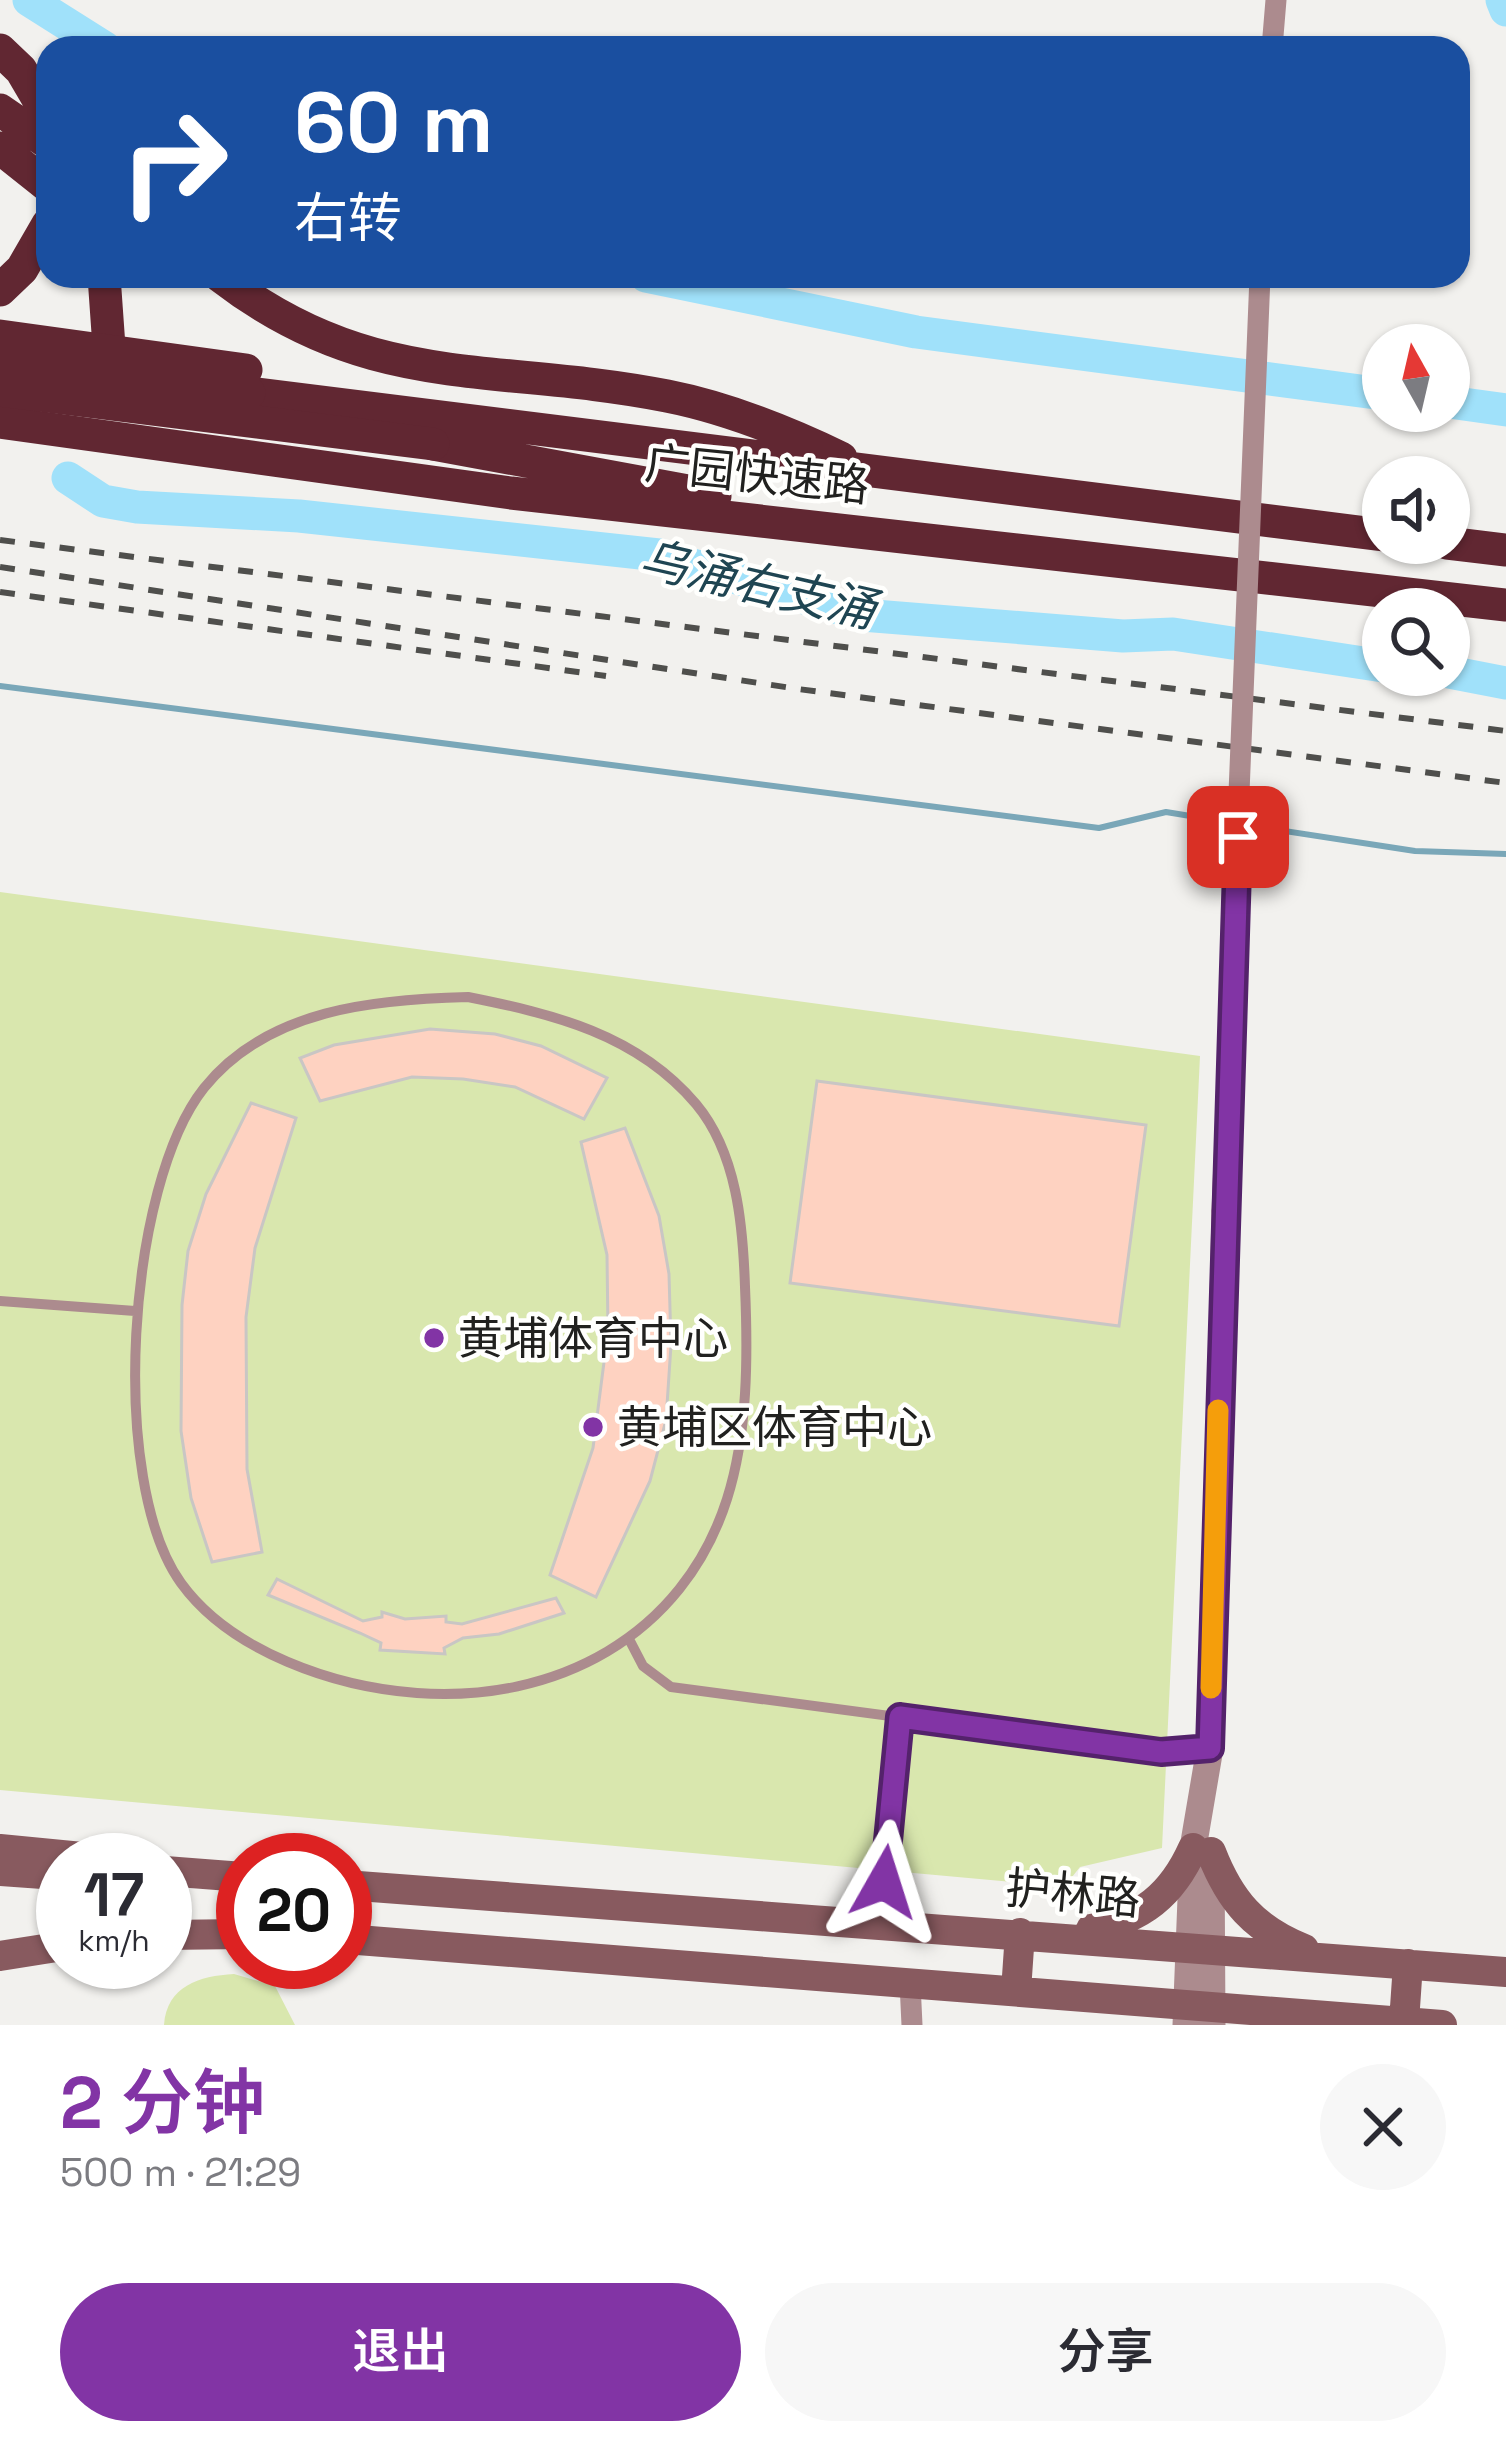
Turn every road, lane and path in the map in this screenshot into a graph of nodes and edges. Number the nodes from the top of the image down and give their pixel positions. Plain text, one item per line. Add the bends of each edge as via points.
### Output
1 (1276, 0) edge
2 (1273, 36) edge
3 (0, 50) edge
4 (36, 96) edge
5 (0, 110) edge
6 (36, 135) edge
7 (0, 148) edge
8 (36, 176) edge
9 (36, 245) edge
10 (106, 288) edge
11 (238, 288) edge
12 (1260, 288) edge
13 (0, 290) edge
14 (0, 336) edge
15 (0, 361) edge
16 (248, 381) junction
17 (0, 390) edge
18 (10, 417) edge
19 (864, 470) junction
20 (1362, 532) edge
21 (903, 534) junction
22 (1470, 546) edge
23 (1506, 550) edge
24 (1506, 604) edge
25 (0, 1301) edge
26 (135, 1311) junction
27 (630, 1641) junction
28 (900, 1717) junction
29 (1210, 1748) junction
30 (0, 1849) edge
31 (1202, 1850) junction
32 (36, 1853) edge
33 (0, 1870) edge
34 (36, 1873) edge
35 (372, 1887) edge
36 (880, 1923) junction
37 (1021, 1934) junction
38 (1053, 1936) junction
39 (372, 1941) edge
40 (1199, 1948) junction
41 (36, 1950) edge
42 (0, 1956) edge
43 (1326, 1958) junction
44 (1408, 1964) junction
45 (1506, 1972) edge
46 (910, 1983) junction
47 (1016, 1991) junction
48 (1083, 1995) junction
49 (1199, 2015) edge
50 (1321, 2021) edge
51 (1404, 2022) edge
52 (912, 2025) edge
53 (1120, 2025) edge
54 (1442, 2025) edge

1 - 2 street
3 - 4 highway
5 - 6 highway
7 - 8 highway
9 - 13 highway
10 - 18 highway, bridge via 101,368 77,396
11 - 19 highway via 288,322 376,358 666,396 780,429
12 - 29 street, bridge via 1222,1211
14 - 16 highway, bridge
15 - 16 highway, 广园快速路, bridge
16 - 19 highway, 广园快速路 via 354,407
17 - 21 highway, bridge via 433,444
18 - 21 highway, 广园快速路 via 511,494
19 - 20 highway, 广园快速路
21 - 24 highway, 广园快速路
22 - 23 highway
25 - 26 lane
26 - 27 lane via 135,1409 151,1506 178,1580 218,1624 342,1681 418,1693 515,1690
26 - 27 lane via 151,1216 175,1140 205,1087 304,1018 378,999 468,998 553,1014 622,1042 696,1104 730,1162 748,1360 727,1500 685,1582
27 - 28 lane via 643,1666 671,1687
28 - 29 lane via 1161,1752
28 - 36 lane
29 - 31 street
30 - 32 main road
31 - 38 main road via 1144,1912
31 - 40 street
31 - 43 main road via 1257,1924
33 - 34 main road
35 - 36 main road, 护林路
36 - 37 main road, 护林路
37 - 38 main road, 护林路
37 - 47 main road
38 - 40 main road, 护林路
39 - 46 main road
40 - 43 main road, 护林路
40 - 49 street
41 - 42 main road
43 - 44 main road, 护林路
44 - 45 main road, 护林路
44 - 51 main road
46 - 47 main road
46 - 52 street
47 - 48 main road
48 - 49 main road
48 - 53 main road
49 - 50 main road
50 - 51 main road
51 - 54 main road

